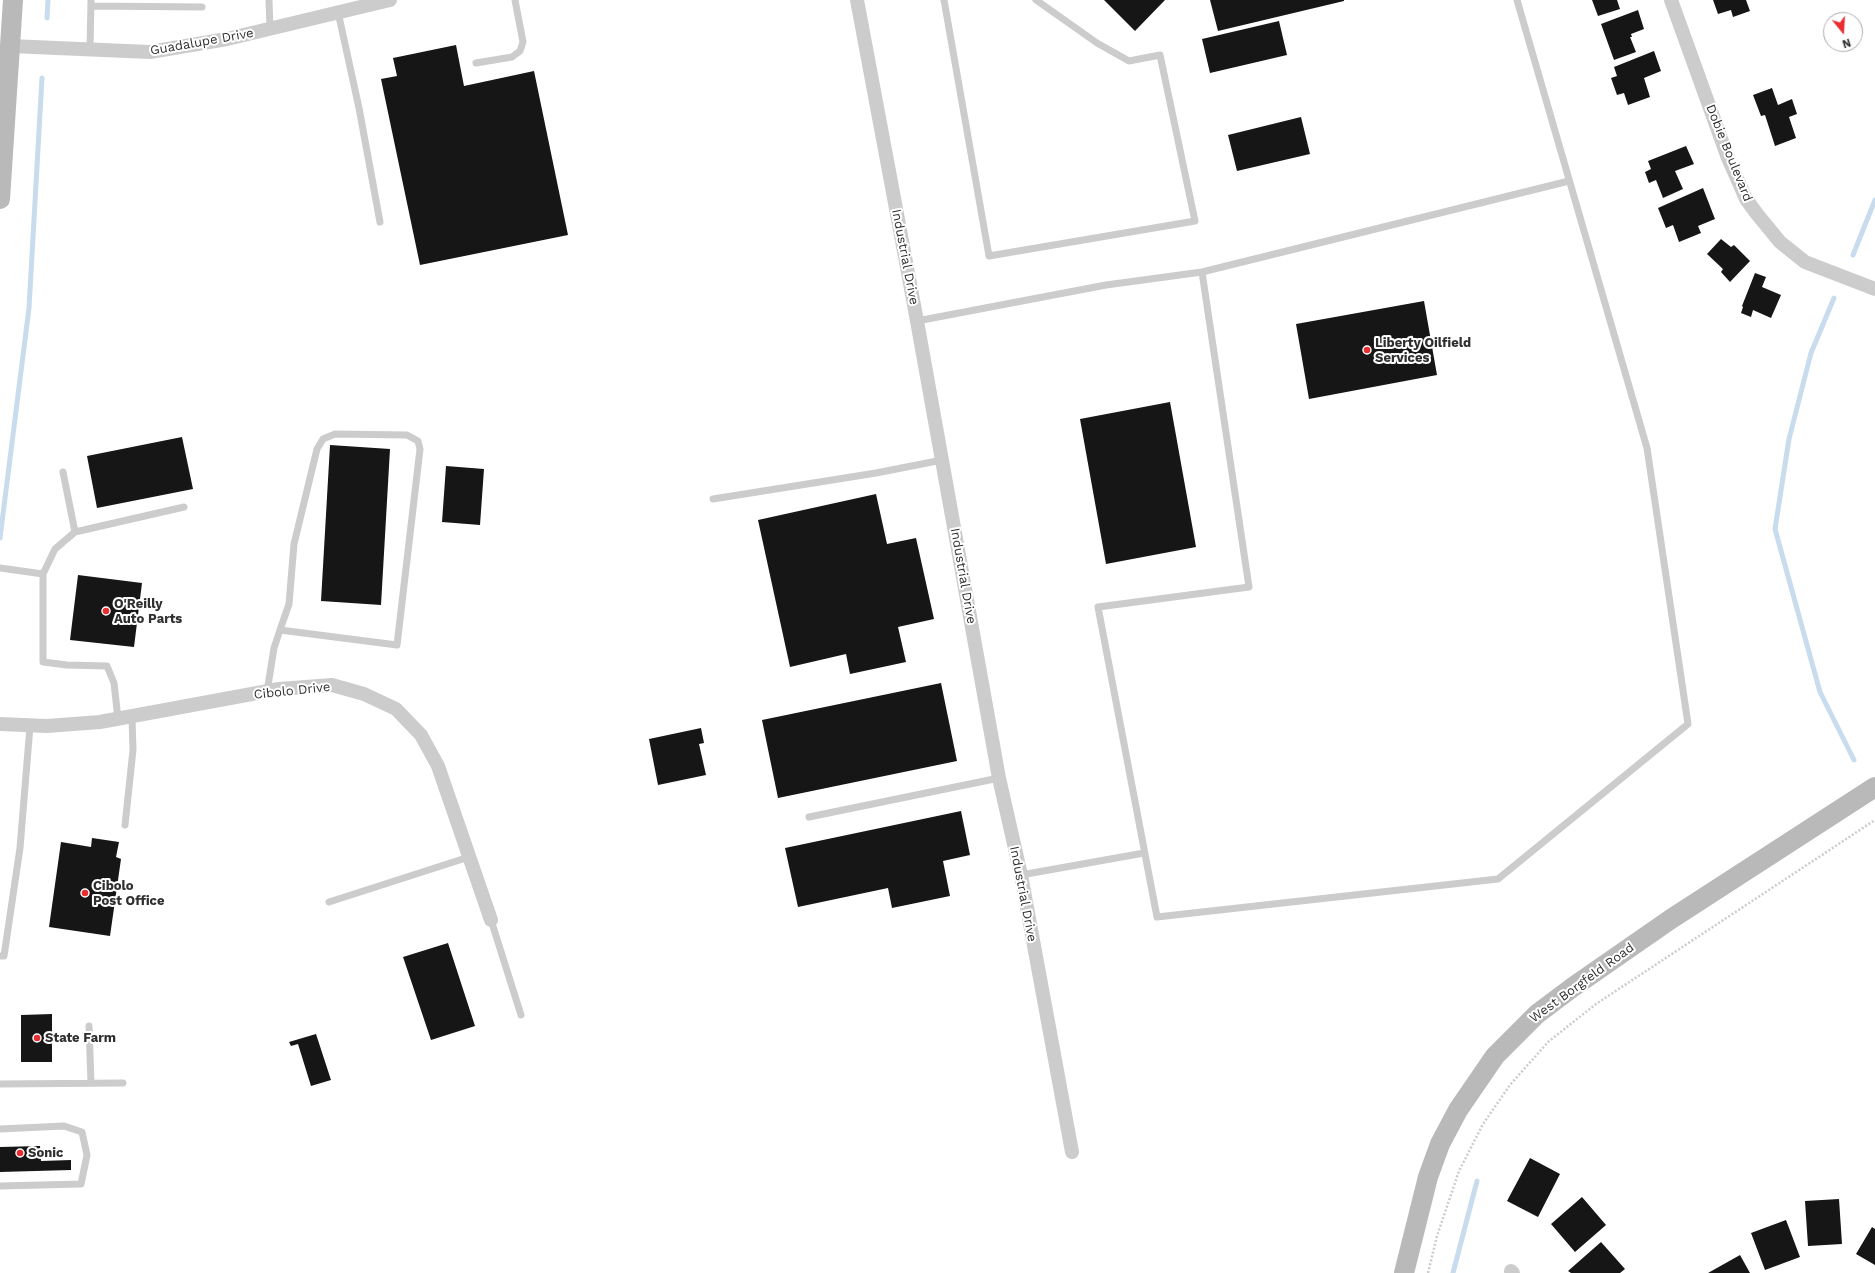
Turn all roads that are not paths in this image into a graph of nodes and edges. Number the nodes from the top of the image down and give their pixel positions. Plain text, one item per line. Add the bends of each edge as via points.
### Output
1 (13, 0) edge
2 (269, 0) edge
3 (390, 0) edge
4 (515, 0) edge
5 (857, 0) edge
6 (944, 0) edge
7 (1036, 0) edge
8 (1517, 0) edge
9 (1671, 0) edge
10 (91, 3) edge
11 (202, 7) dead end
12 (338, 12) junction
13 (270, 29) junction
14 (10, 46) junction
15 (90, 51) junction
16 (476, 63) dead end
17 (2, 124) edge
18 (1569, 180) junction
19 (0, 199) edge
20 (380, 222) dead end
21 (1202, 272) junction
22 (1875, 289) edge
23 (917, 321) junction
24 (942, 460) junction
25 (63, 472) dead end
26 (713, 499) dead end
27 (184, 507) dead end
28 (75, 532) junction
29 (0, 568) edge
30 (43, 574) junction
31 (280, 630) junction
32 (267, 692) junction
33 (132, 717) junction
34 (118, 719) junction
35 (0, 724) edge
36 (30, 726) junction
37 (999, 778) junction
38 (1875, 787) edge
39 (809, 817) dead end
40 (125, 825) dead end
41 (1144, 853) junction
42 (469, 857) junction
43 (1020, 875) junction
44 (328, 902) dead end
45 (491, 920) joint
46 (0, 956) edge
47 (521, 1016) dead end
48 (89, 1026) dead end
49 (91, 1083) junction
50 (124, 1083) dead end
51 (0, 1084) edge
52 (0, 1129) edge
53 (1072, 1152) dead end
54 (0, 1186) edge
55 (1404, 1273) edge

1 - 14 street
2 - 13 lane
3 - 12 street, Guadalupe Drive
4 - 16 lane via 523,42 520,51 512,57
5 - 23 street, Industrial Drive
6 - 7 lane via 989,256 1195,221 1160,55 1129,61 1097,43
8 - 18 lane
9 - 22 street, Dobie Boulevard via 1728,158 1746,199 1780,242 1805,262
10 - 11 lane
10 - 15 lane
12 - 13 street, Guadalupe Drive
12 - 20 lane via 360,108
13 - 15 street, Guadalupe Drive via 150,52
14 - 15 street, Guadalupe Drive
14 - 17 street
17 - 19 street
18 - 21 lane
18 - 41 lane via 1646,448 1688,724 1498,879 1157,917
21 - 23 lane via 1106,285
21 - 41 lane via 1248,587 1098,607
23 - 24 street, Industrial Drive
24 - 26 lane
24 - 37 street, Industrial Drive
25 - 28 lane
27 - 28 lane
28 - 30 lane via 55,549
29 - 30 lane
30 - 34 lane via 43,662 107,666 114,683
31 - 31 lane via 289,604 294,544 317,449 323,439 335,434 407,435 418,441 420,449 416,487 396,645
31 - 32 lane via 274,648
32 - 33 street, Cibolo Drive
32 - 42 street, Cibolo Drive via 332,685 364,694 396,709 421,735 438,766
33 - 34 street, Cibolo Drive
33 - 40 lane via 133,750
34 - 36 street, Cibolo Drive via 76,725
35 - 36 street, Cibolo Drive
36 - 46 lane via 20,848 4,956
37 - 39 lane
37 - 43 street, Industrial Drive
38 - 55 street, West Borgfeld Road via 1671,919 1573,987 1537,1014 1495,1056 1458,1110 1440,1144 1428,1176
41 - 43 lane
42 - 44 lane
42 - 45 street, Cibolo Drive
43 - 53 street, Industrial Drive
45 - 47 lane
48 - 49 lane
49 - 50 lane
49 - 51 lane
52 - 54 lane via 64,1126 82,1132 87,1155 81,1184

